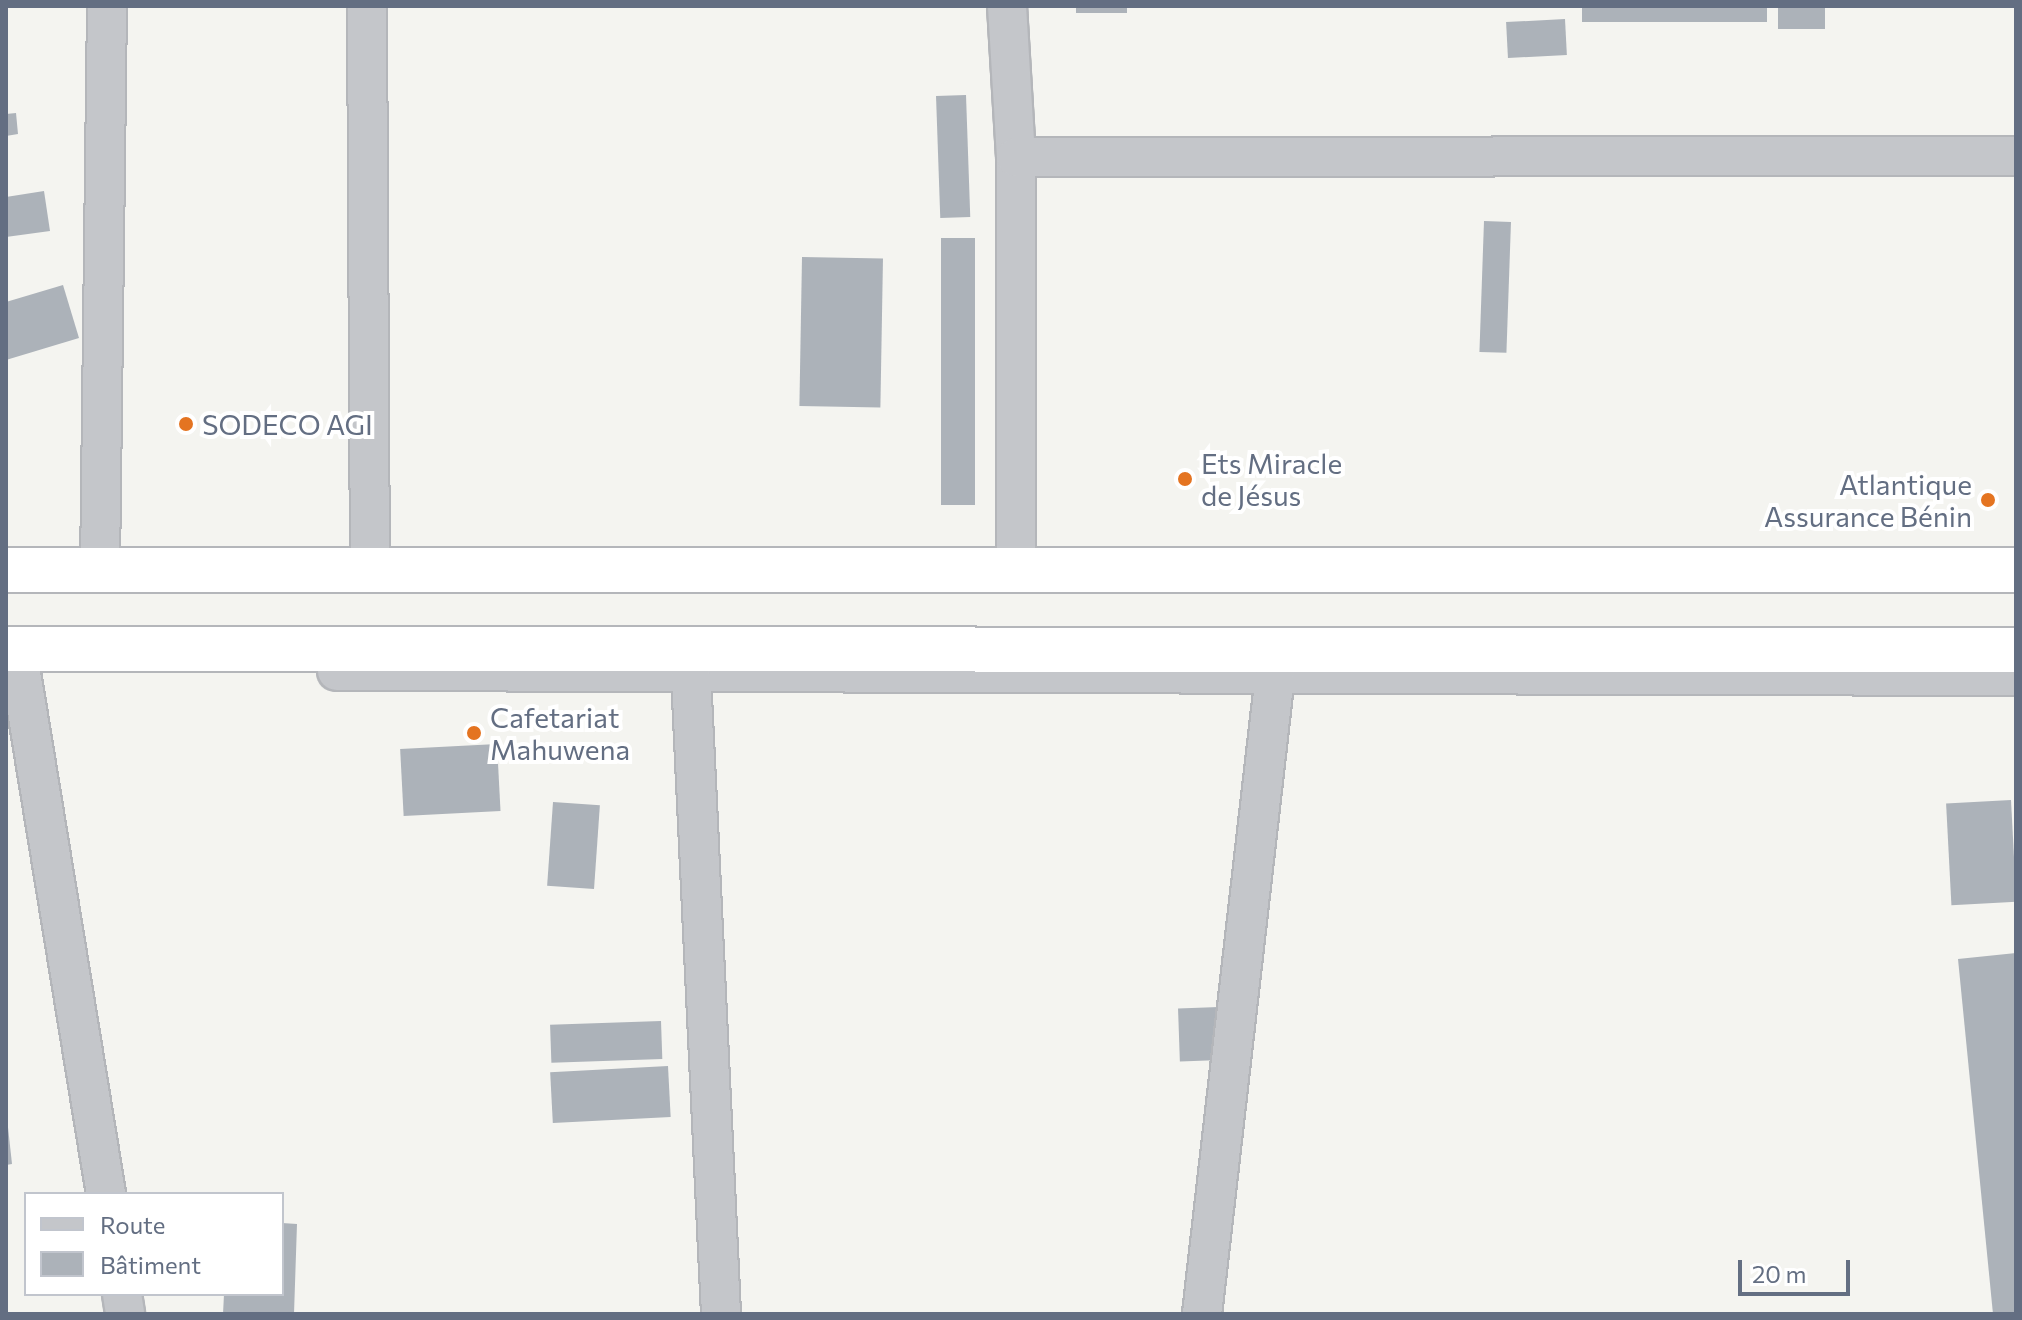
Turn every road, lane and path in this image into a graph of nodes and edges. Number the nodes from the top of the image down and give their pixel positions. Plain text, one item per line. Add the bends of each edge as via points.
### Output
1 (107, 6) edge
2 (367, 6) edge
3 (1007, 6) edge
4 (2016, 156) edge
5 (1016, 157) junction
6 (1016, 567) junction
7 (100, 569) junction
8 (6, 570) edge
9 (370, 570) junction
10 (2016, 570) edge
11 (2016, 650) edge
12 (11, 661) edge
13 (691, 675) junction
14 (1275, 675) junction
15 (2016, 676) edge
16 (106, 1192) edge
17 (721, 1314) edge
18 (1202, 1314) edge

1 - 7 street
2 - 9 street
3 - 5 street
4 - 5 street
5 - 6 street
6 - 9 highway
6 - 10 highway
7 - 8 highway
7 - 9 highway
11 - 12 highway
12 - 13 street
12 - 16 street
13 - 14 street
13 - 17 street
14 - 15 street
14 - 18 street

